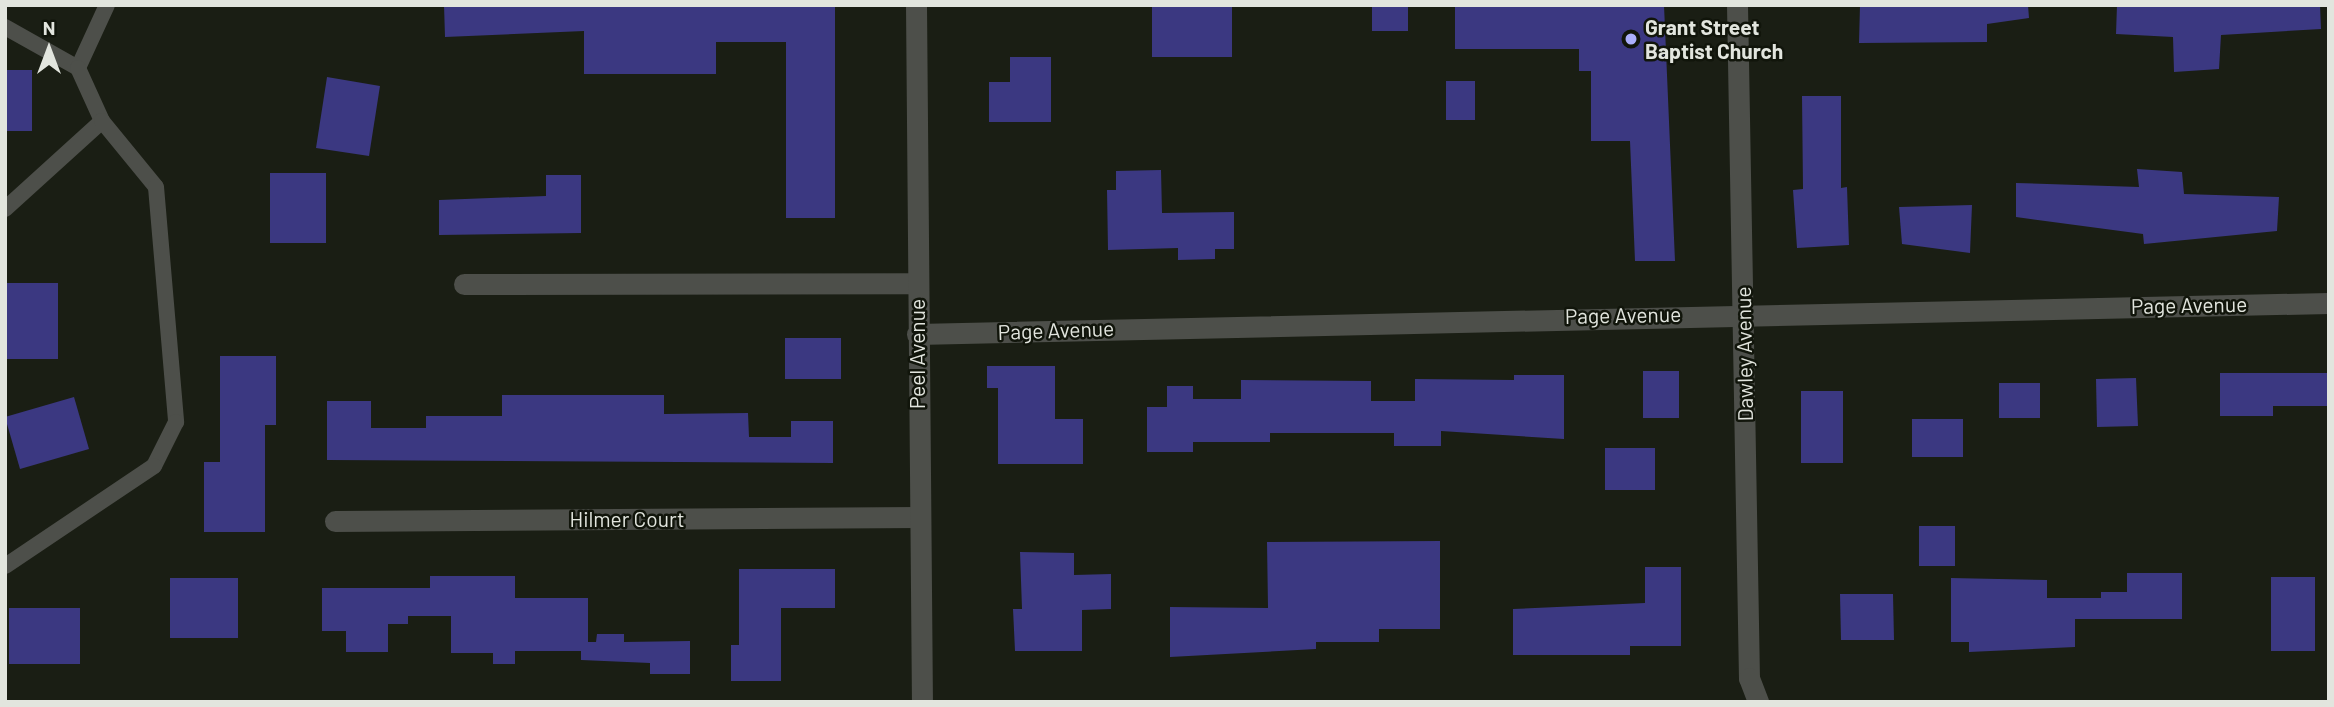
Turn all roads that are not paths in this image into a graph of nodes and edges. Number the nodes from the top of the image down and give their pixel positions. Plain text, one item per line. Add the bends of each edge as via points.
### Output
1 (107, 5) edge
2 (916, 5) edge
3 (1737, 5) edge
4 (5, 27) edge
5 (78, 68) junction
6 (103, 121) junction
7 (5, 209) edge
8 (916, 283) junction
9 (464, 284) dead end
10 (2329, 303) edge
11 (1744, 313) junction
12 (916, 334) junction
13 (919, 517) junction
14 (335, 520) dead end
15 (5, 566) edge
16 (922, 702) edge
17 (1758, 702) edge

1 - 5 lane
2 - 8 street, Peel Avenue
3 - 11 street, Dawley Avenue
4 - 5 lane
5 - 6 lane
6 - 7 lane
6 - 15 lane via 156,187 176,422 154,466
8 - 9 street
8 - 12 street, Peel Avenue
10 - 11 street, Page Avenue
11 - 12 street, Page Avenue
11 - 17 street, Dawley Avenue via 1749,678
12 - 13 street, Peel Avenue
13 - 14 street, Hilmer Court
13 - 16 street, Peel Avenue

